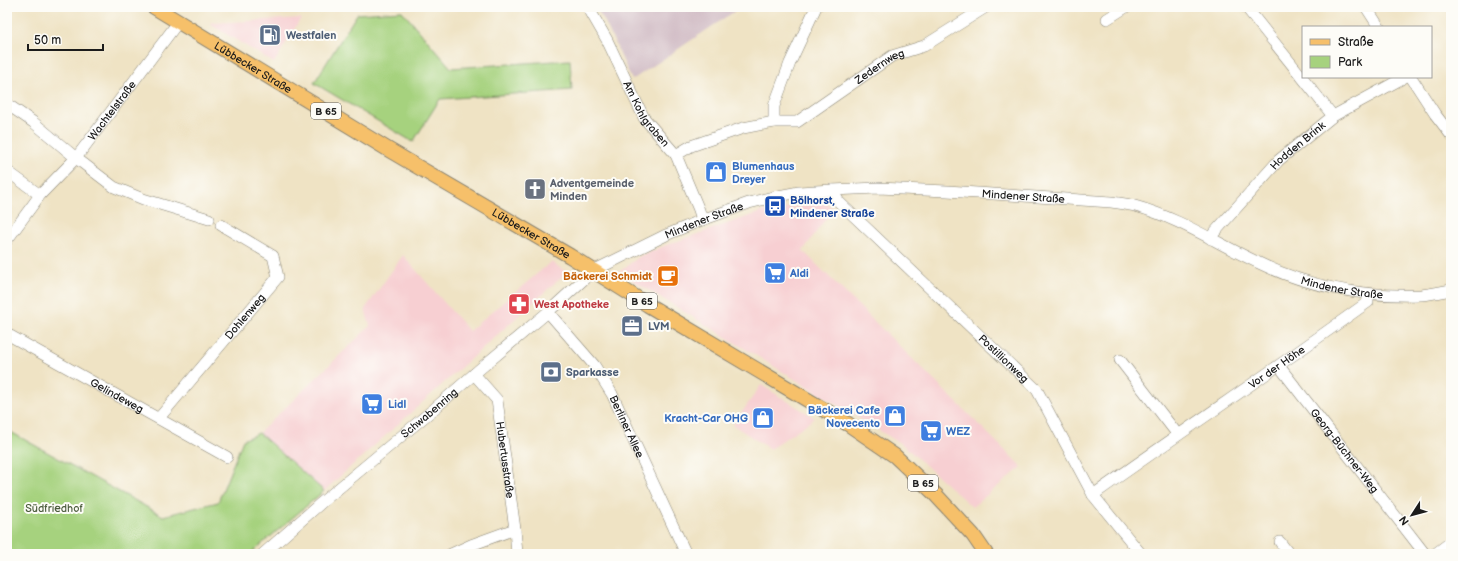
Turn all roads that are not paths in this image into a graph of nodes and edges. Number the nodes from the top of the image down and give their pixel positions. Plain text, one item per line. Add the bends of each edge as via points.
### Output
1 (588, 7) edge
2 (816, 7) edge
3 (986, 7) edge
4 (1126, 7) edge
5 (1246, 7) edge
6 (1366, 7) edge
7 (160, 9) edge
8 (1107, 19) dead end
9 (179, 22) junction
10 (1378, 26) edge
11 (1302, 77) edge
12 (1303, 78) edge
13 (1403, 78) edge
14 (1413, 78) edge
15 (7, 104) edge
16 (1333, 116) junction
17 (774, 122) junction
18 (1451, 135) edge
19 (676, 155) junction
20 (76, 158) junction
21 (7, 171) edge
22 (832, 190) junction
23 (40, 195) junction
24 (209, 219) dead end
25 (702, 220) junction
26 (221, 225) dead end
27 (1211, 239) junction
28 (7, 240) edge
29 (593, 271) junction
30 (1451, 290) edge
31 (1368, 294) junction
32 (548, 312) junction
33 (7, 334) edge
34 (1120, 360) dead end
35 (1279, 366) junction
36 (474, 374) junction
37 (159, 418) junction
38 (1178, 435) junction
39 (227, 457) dead end
40 (1093, 495) junction
41 (515, 529) junction
42 (1280, 542) dead end
43 (1451, 542) edge
44 (263, 554) edge
45 (451, 554) edge
46 (516, 554) edge
47 (686, 554) edge
48 (986, 554) edge
49 (1141, 554) edge
50 (1289, 554) edge
51 (1425, 554) edge
52 (1435, 554) edge

1 - 19 street, Am Kohlgraben via 608,40 644,118
2 - 17 street via 790,63 774,106
3 - 17 street, Zedernweg via 924,46 892,56 797,122
4 - 8 street
5 - 11 street
6 - 10 street
7 - 9 main road, Lübbecker Straße / B 65
9 - 20 street, Wachtelstraße
9 - 29 main road, Lübbecker Straße / B 65
12 - 16 street
13 - 16 street, Hodden Brink
14 - 18 street
15 - 20 street
16 - 27 street, Hodden Brink via 1279,160
17 - 19 street, Zedernweg via 743,128 691,146
19 - 25 street, Am Kohlgraben
20 - 23 street, Wachtelstraße
20 - 24 street via 114,187
21 - 23 street
22 - 25 street, Mindener Straße via 773,197
22 - 27 street, Mindener Straße via 878,188 1111,202 1133,205 1150,211
22 - 40 street, Postillionweg via 839,202 1037,390
23 - 28 street, Wachtelstraße
25 - 29 street, Mindener Straße
26 - 37 street, Dohlenweg via 273,256 278,277
27 - 31 street, Mindener Straße via 1260,264 1302,280
29 - 32 street, Schwabenring
29 - 48 main road, Lübbecker Straße / B 65 via 848,424 895,456 935,494 973,535
30 - 31 street, Mindener Straße via 1422,295
31 - 35 street, Vor der Höhe via 1368,302
32 - 36 street, Schwabenring
32 - 47 street, Berliner Allee via 594,365 612,394
33 - 37 street, Gelindeweg
34 - 38 street
35 - 38 street, Vor der Höhe
35 - 51 street, Georg-Büchner-Weg
36 - 41 street, Hubertusstraße via 497,400
36 - 44 street, Schwabenring
37 - 39 street, Gelindeweg
38 - 40 street, Vor der Höhe
40 - 49 street, Postillionweg
41 - 45 street
41 - 46 street, Hubertusstraße
42 - 50 street
43 - 52 street

